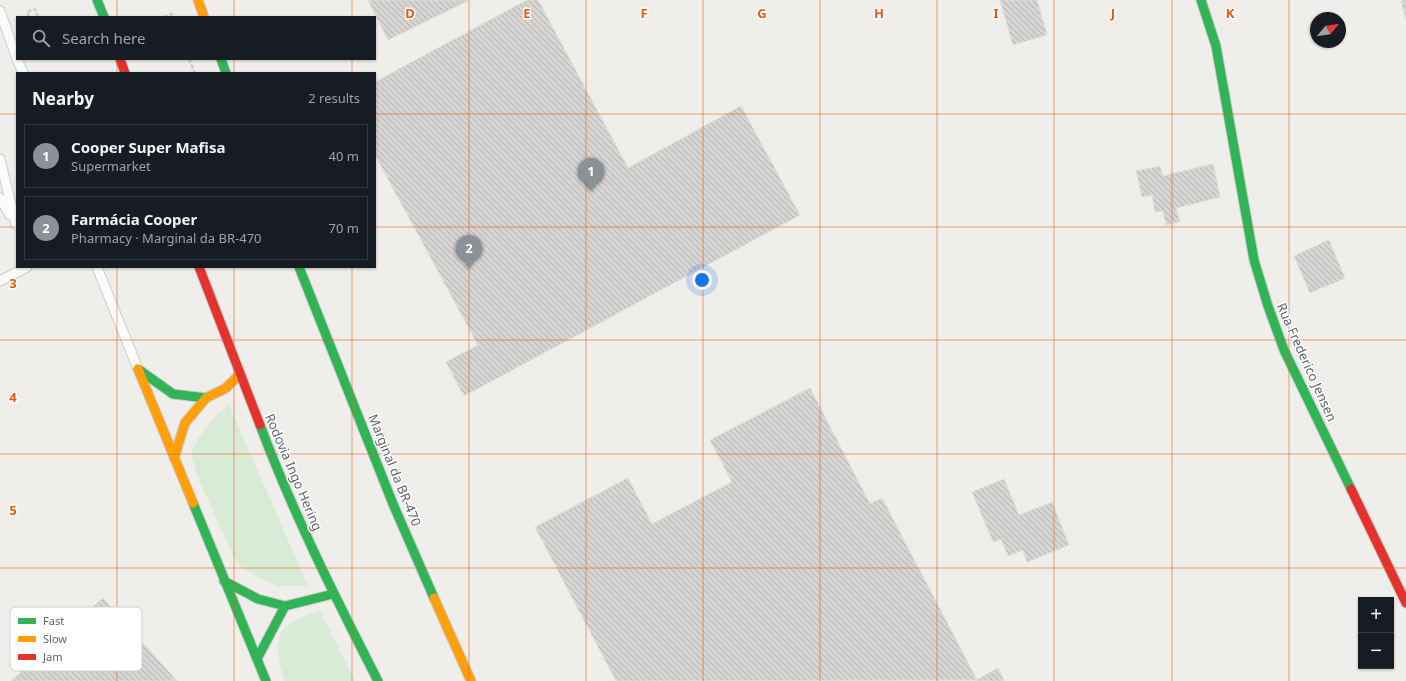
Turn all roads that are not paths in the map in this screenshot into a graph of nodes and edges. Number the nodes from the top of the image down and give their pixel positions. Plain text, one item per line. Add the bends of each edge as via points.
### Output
1 (97, 0) edge
2 (198, 0) edge
3 (1201, 0) edge
4 (0, 12) edge
5 (104, 16) edge
6 (204, 16) edge
7 (16, 56) edge
8 (17, 60) edge
9 (120, 60) edge
10 (221, 60) edge
11 (22, 72) edge
12 (125, 72) edge
13 (226, 72) edge
14 (0, 159) edge
15 (0, 198) edge
16 (16, 227) edge
17 (25, 268) edge
18 (97, 268) edge
19 (199, 268) edge
20 (299, 268) edge
21 (0, 281) edge
22 (138, 369) junction
23 (240, 374) junction
24 (206, 398) junction
25 (174, 458) junction
26 (224, 581) junction
27 (333, 594) junction
28 (1406, 603) edge
29 (285, 606) junction
30 (257, 659) junction
31 (266, 681) edge
32 (378, 681) edge
33 (471, 681) edge

1 - 5 main road
2 - 6 main road
3 - 28 main road, Rua Frederico Jensen via 1216,46 1254,260 1268,306 1284,350
4 - 7 lane
8 - 11 lane
9 - 12 main road
10 - 13 main road
14 - 16 lane
15 - 16 lane
17 - 21 lane
18 - 22 lane
19 - 23 main road, Rodovia Ingo Hering
20 - 33 main road, Marginal da BR-470 via 393,504
22 - 24 main road via 173,394
22 - 25 main road
23 - 24 main road via 226,388
23 - 27 main road, Rodovia Ingo Hering via 279,476
24 - 25 main road via 185,423
25 - 26 main road
26 - 29 main road via 258,599
26 - 30 main road
27 - 29 main road
27 - 32 main road, Rodovia Ingo Hering
29 - 30 main road
30 - 31 main road

